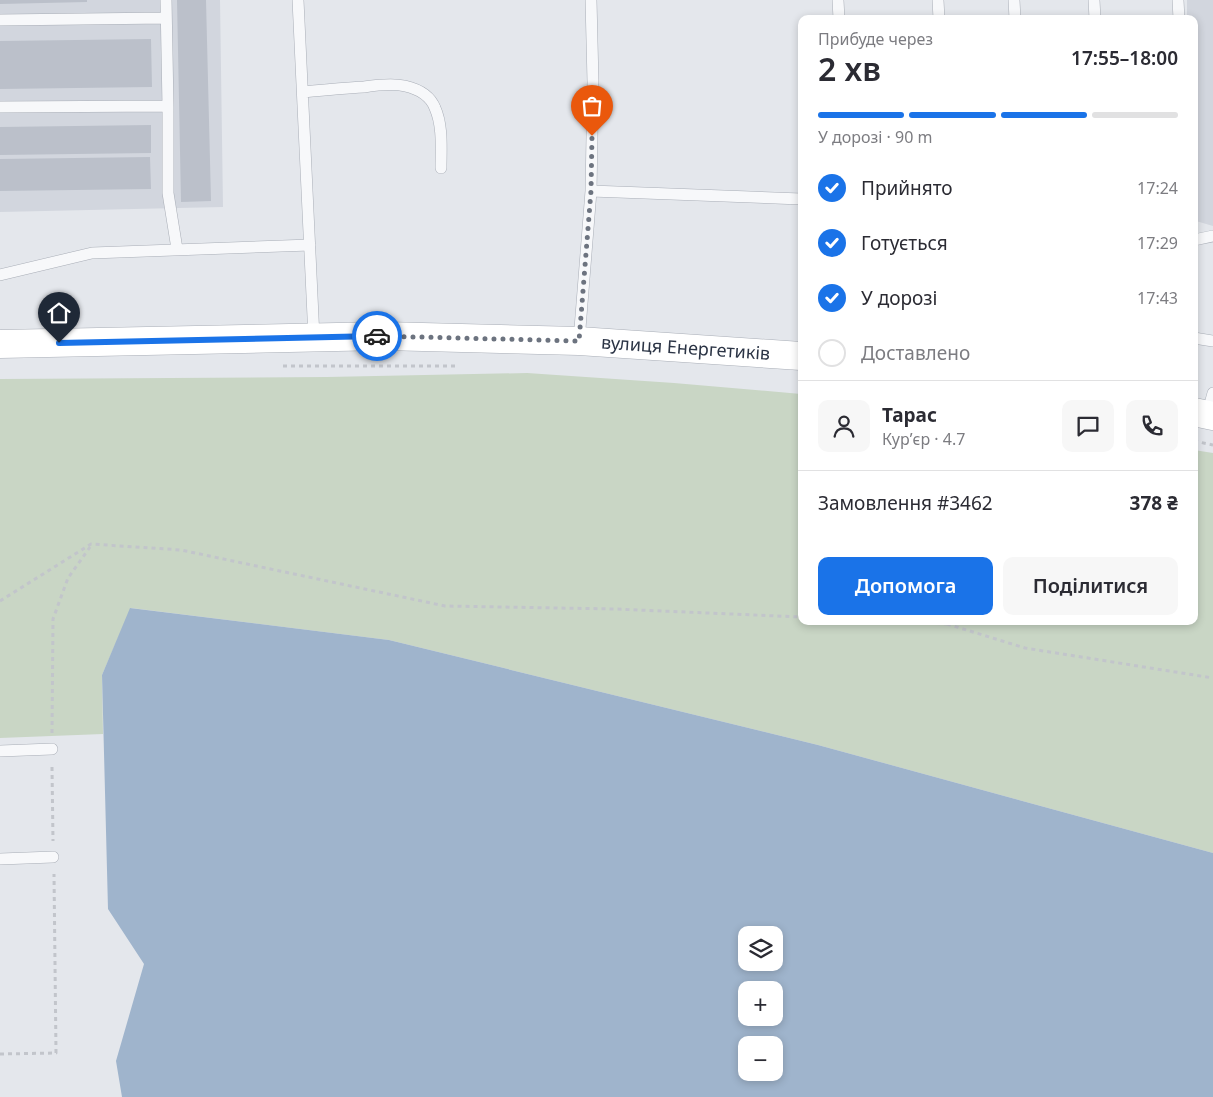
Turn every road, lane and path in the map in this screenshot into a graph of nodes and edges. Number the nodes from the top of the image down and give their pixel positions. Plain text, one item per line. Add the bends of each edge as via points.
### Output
1 (166, 0) edge
2 (298, 0) edge
3 (591, 0) edge
4 (838, 0) edge
5 (938, 0) edge
6 (1014, 0) edge
7 (1094, 0) edge
8 (1178, 0) edge
9 (839, 15) edge
10 (939, 15) edge
11 (1015, 15) edge
12 (1095, 15) edge
13 (1178, 15) edge
14 (166, 18) junction
15 (0, 20) edge
16 (303, 92) junction
17 (168, 106) junction
18 (0, 108) edge
19 (441, 168) dead end
20 (591, 191) junction
21 (798, 198) edge
22 (1213, 236) edge
23 (1198, 239) edge
24 (310, 245) junction
25 (177, 249) junction
26 (0, 275) edge
27 (314, 338) junction
28 (1198, 339) edge
29 (579, 341) junction
30 (1213, 341) edge
31 (0, 344) edge
32 (798, 356) edge
33 (278, 366) dead end
34 (466, 366) dead end
35 (1198, 442) edge
36 (1213, 445) edge
37 (91, 544) junction
38 (0, 601) edge
39 (798, 618) edge
40 (951, 625) edge
41 (1213, 678) edge
42 (52, 749) junction
43 (0, 751) edge
44 (53, 857) junction
45 (0, 859) edge
46 (0, 1054) edge

1 - 14 lane
2 - 16 lane
3 - 20 lane
4 - 9 lane
5 - 10 lane
6 - 11 lane
7 - 12 lane
8 - 13 lane
14 - 15 lane
14 - 17 lane
16 - 19 lane via 384,85 404,85 418,90 435,107 440,131
16 - 24 lane
17 - 18 lane
17 - 25 lane via 168,193
20 - 21 lane
20 - 29 lane
22 - 23 lane
24 - 25 lane
24 - 27 lane
25 - 26 lane via 92,253
27 - 29 main road, вулиця Енергетиків via 384,336
27 - 31 main road, вулиця Енергетиків
28 - 30 lane
29 - 32 main road, вулиця Енергетиків
33 - 34 path
35 - 36 path
37 - 38 path
37 - 39 path via 181,550 445,606 615,608
37 - 42 path via 68,578 53,619
40 - 41 path via 1025,648
42 - 43 lane
42 - 44 path
44 - 45 lane
44 - 46 path via 56,1053

